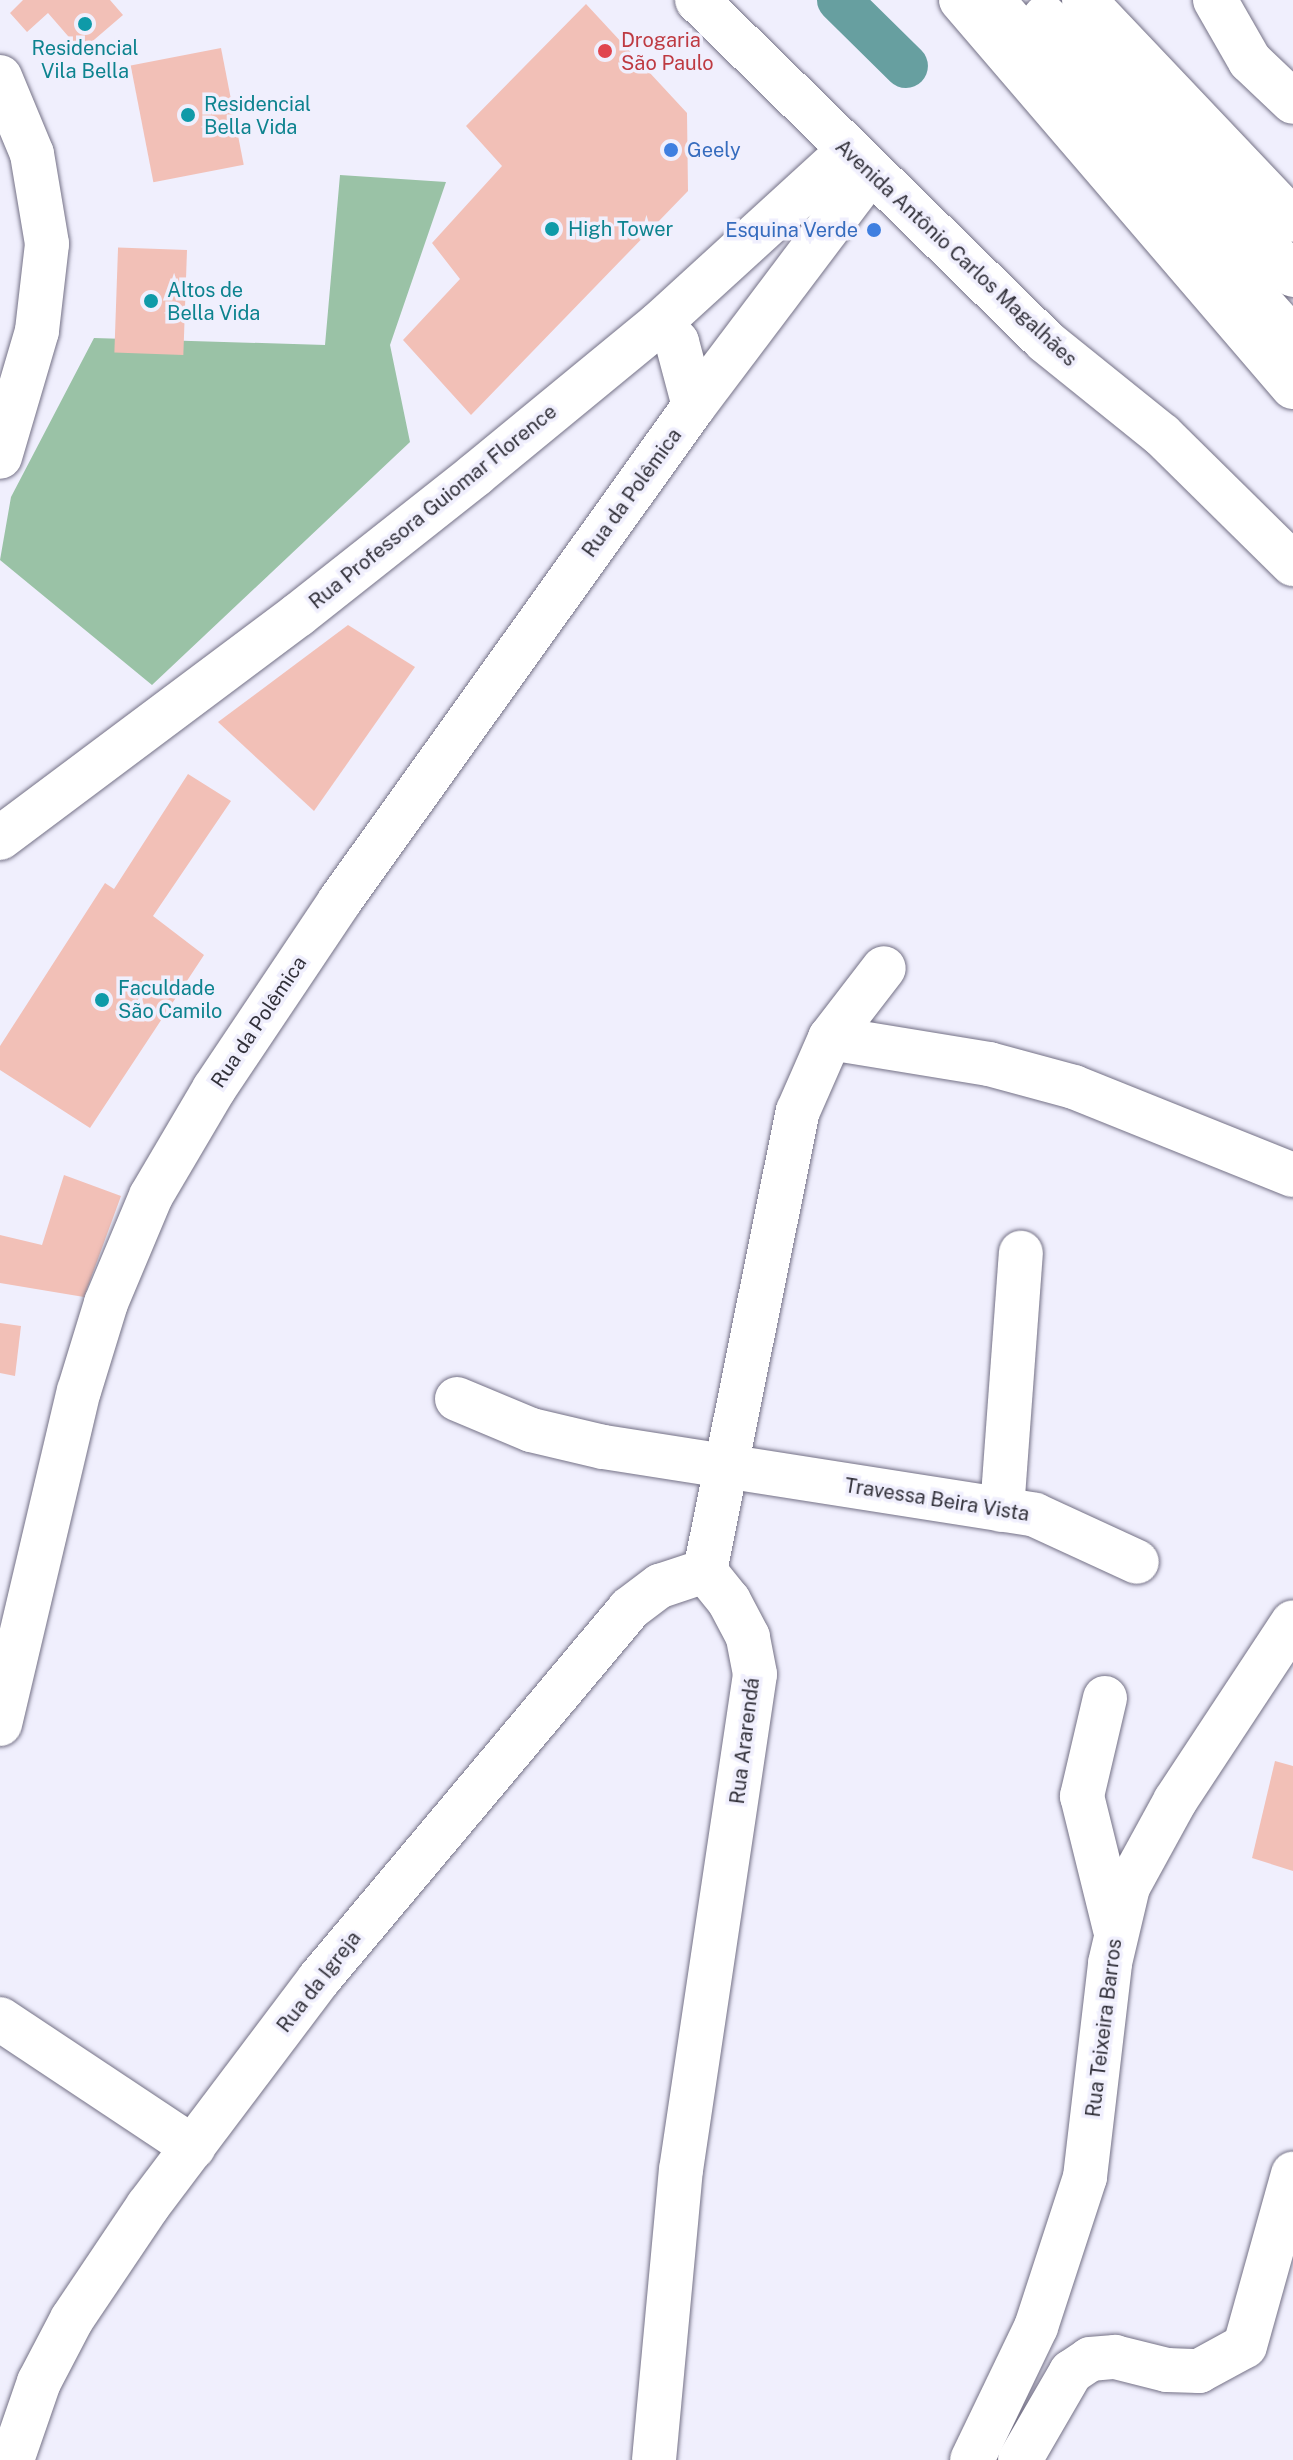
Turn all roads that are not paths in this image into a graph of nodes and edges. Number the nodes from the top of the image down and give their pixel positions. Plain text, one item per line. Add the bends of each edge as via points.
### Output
1 (697, 0) edge
2 (961, 0) edge
3 (992, 0) edge
4 (1029, 0) edge
5 (1084, 0) edge
6 (1215, 0) edge
7 (0, 77) edge
8 (1293, 102) edge
9 (1192, 142) junction
10 (858, 163) junction
11 (1293, 220) edge
12 (1293, 275) edge
13 (1243, 305) junction
14 (660, 323) junction
15 (1293, 339) edge
16 (1293, 387) edge
17 (694, 406) junction
18 (0, 457) edge
19 (1293, 564) edge
20 (0, 838) edge
21 (884, 968) dead end
22 (830, 1038) junction
23 (1293, 1175) edge
24 (1021, 1253) dead end
25 (457, 1399) dead end
26 (728, 1467) junction
27 (1002, 1510) junction
28 (1137, 1562) dead end
29 (705, 1571) junction
30 (1293, 1622) edge
31 (1105, 1698) dead end
32 (0, 1724) edge
33 (1116, 1929) junction
34 (0, 2019) edge
35 (193, 2147) junction
36 (1293, 2174) edge
37 (12, 2460) edge
38 (654, 2460) edge
39 (972, 2460) edge
40 (1020, 2460) edge

1 - 10 street, Avenida Antônio Carlos Magalhães
2 - 13 street
3 - 13 street
4 - 9 street
5 - 9 street
6 - 8 street via 1250,61
7 - 18 street via 32,154 47,244 37,331
9 - 11 street
9 - 12 street
10 - 14 street, Rua Professora Guiomar Florence
10 - 17 street, Rua da Polêmica
10 - 19 street, Avenida Antônio Carlos Magalhães via 1045,341 1162,435
13 - 15 street
13 - 16 street
14 - 17 street via 677,342
14 - 20 street, Rua Professora Guiomar Florence via 298,615
17 - 32 street, Rua da Polêmica via 339,902 214,1089 151,1196 106,1303 79,1391
21 - 22 street
22 - 23 street via 976,1061 1074,1087
22 - 26 street via 798,1111
24 - 27 street
25 - 26 street, Travessa Beira Vista via 531,1430
26 - 27 street, Travessa Beira Vista
26 - 29 street
27 - 28 street, Travessa Beira Vista via 1035,1515
29 - 35 street, Rua da Igreja via 660,1586 629,1609 353,1937
29 - 38 street, Rua Ararendá via 748,1637 755,1674 681,2170
30 - 33 street, Rua Teixeira Barros via 1175,1801 1128,1887
31 - 33 street via 1082,1796
33 - 39 street, Rua Teixeira Barros via 1085,2177 1036,2327
34 - 35 street
35 - 37 street, Rua da Igreja via 72,2319 39,2382
36 - 40 street via 1245,2346 1199,2371 1167,2370 1115,2357 1090,2359 1071,2372

